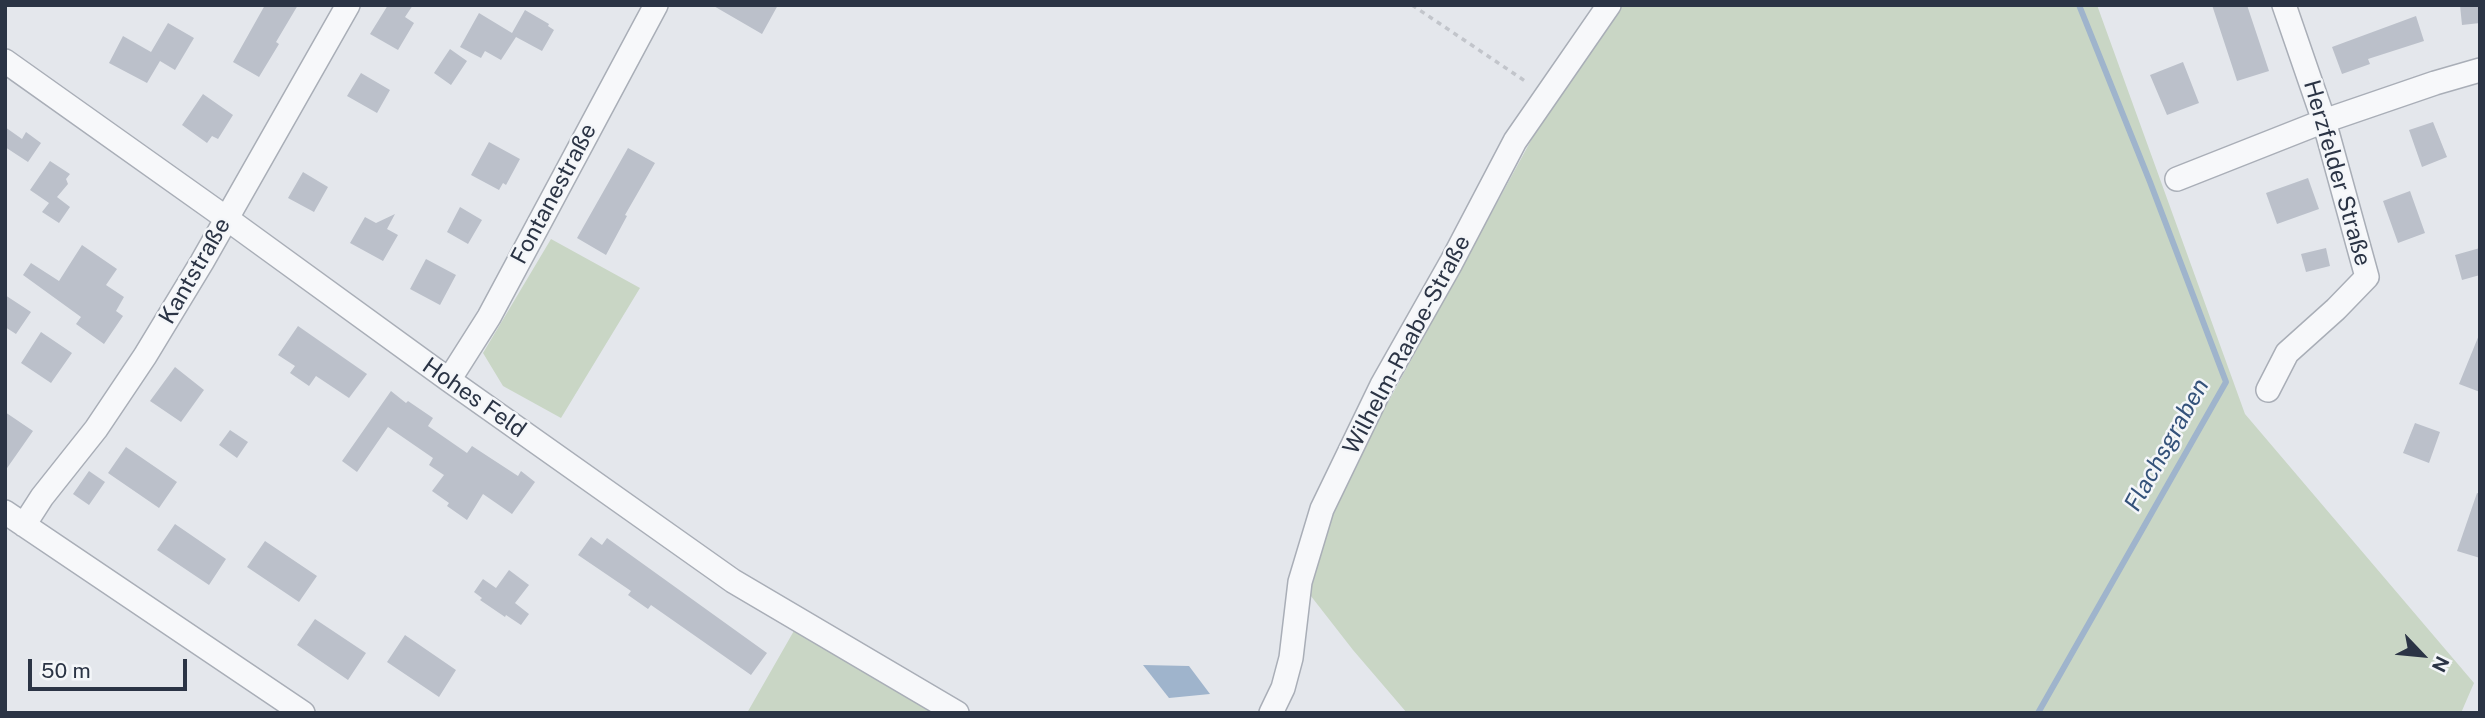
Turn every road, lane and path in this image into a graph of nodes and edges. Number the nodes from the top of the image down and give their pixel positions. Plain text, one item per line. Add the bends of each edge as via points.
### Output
1 (348, 5) edge
2 (656, 5) edge
3 (1412, 5) edge
4 (1609, 5) edge
5 (2284, 5) edge
6 (5, 61) edge
7 (2480, 71) edge
8 (1547, 96) junction
9 (2324, 121) junction
10 (2177, 178) dead end
11 (226, 218) junction
12 (449, 380) junction
13 (2268, 390) dead end
14 (5, 512) edge
15 (24, 525) junction
16 (303, 713) edge
17 (957, 713) edge
18 (1271, 713) edge

1 - 11 street, Kantstraße
2 - 12 street, Fontanestraße via 489,317
3 - 8 path
4 - 8 street, Wilhelm-Raabe-Straße
5 - 9 street, Herzfelder Straße
6 - 11 street, Hohes Feld
7 - 9 street
8 - 18 street, Wilhelm-Raabe-Straße via 1515,141 1382,386 1322,509 1300,582 1291,658
9 - 10 street
9 - 13 street, Herzfelder Straße via 2367,277 2287,353
11 - 12 street, Hohes Feld
11 - 15 street, Kantstraße via 145,356
12 - 17 street, Hohes Feld via 733,581
14 - 15 street
15 - 16 street

